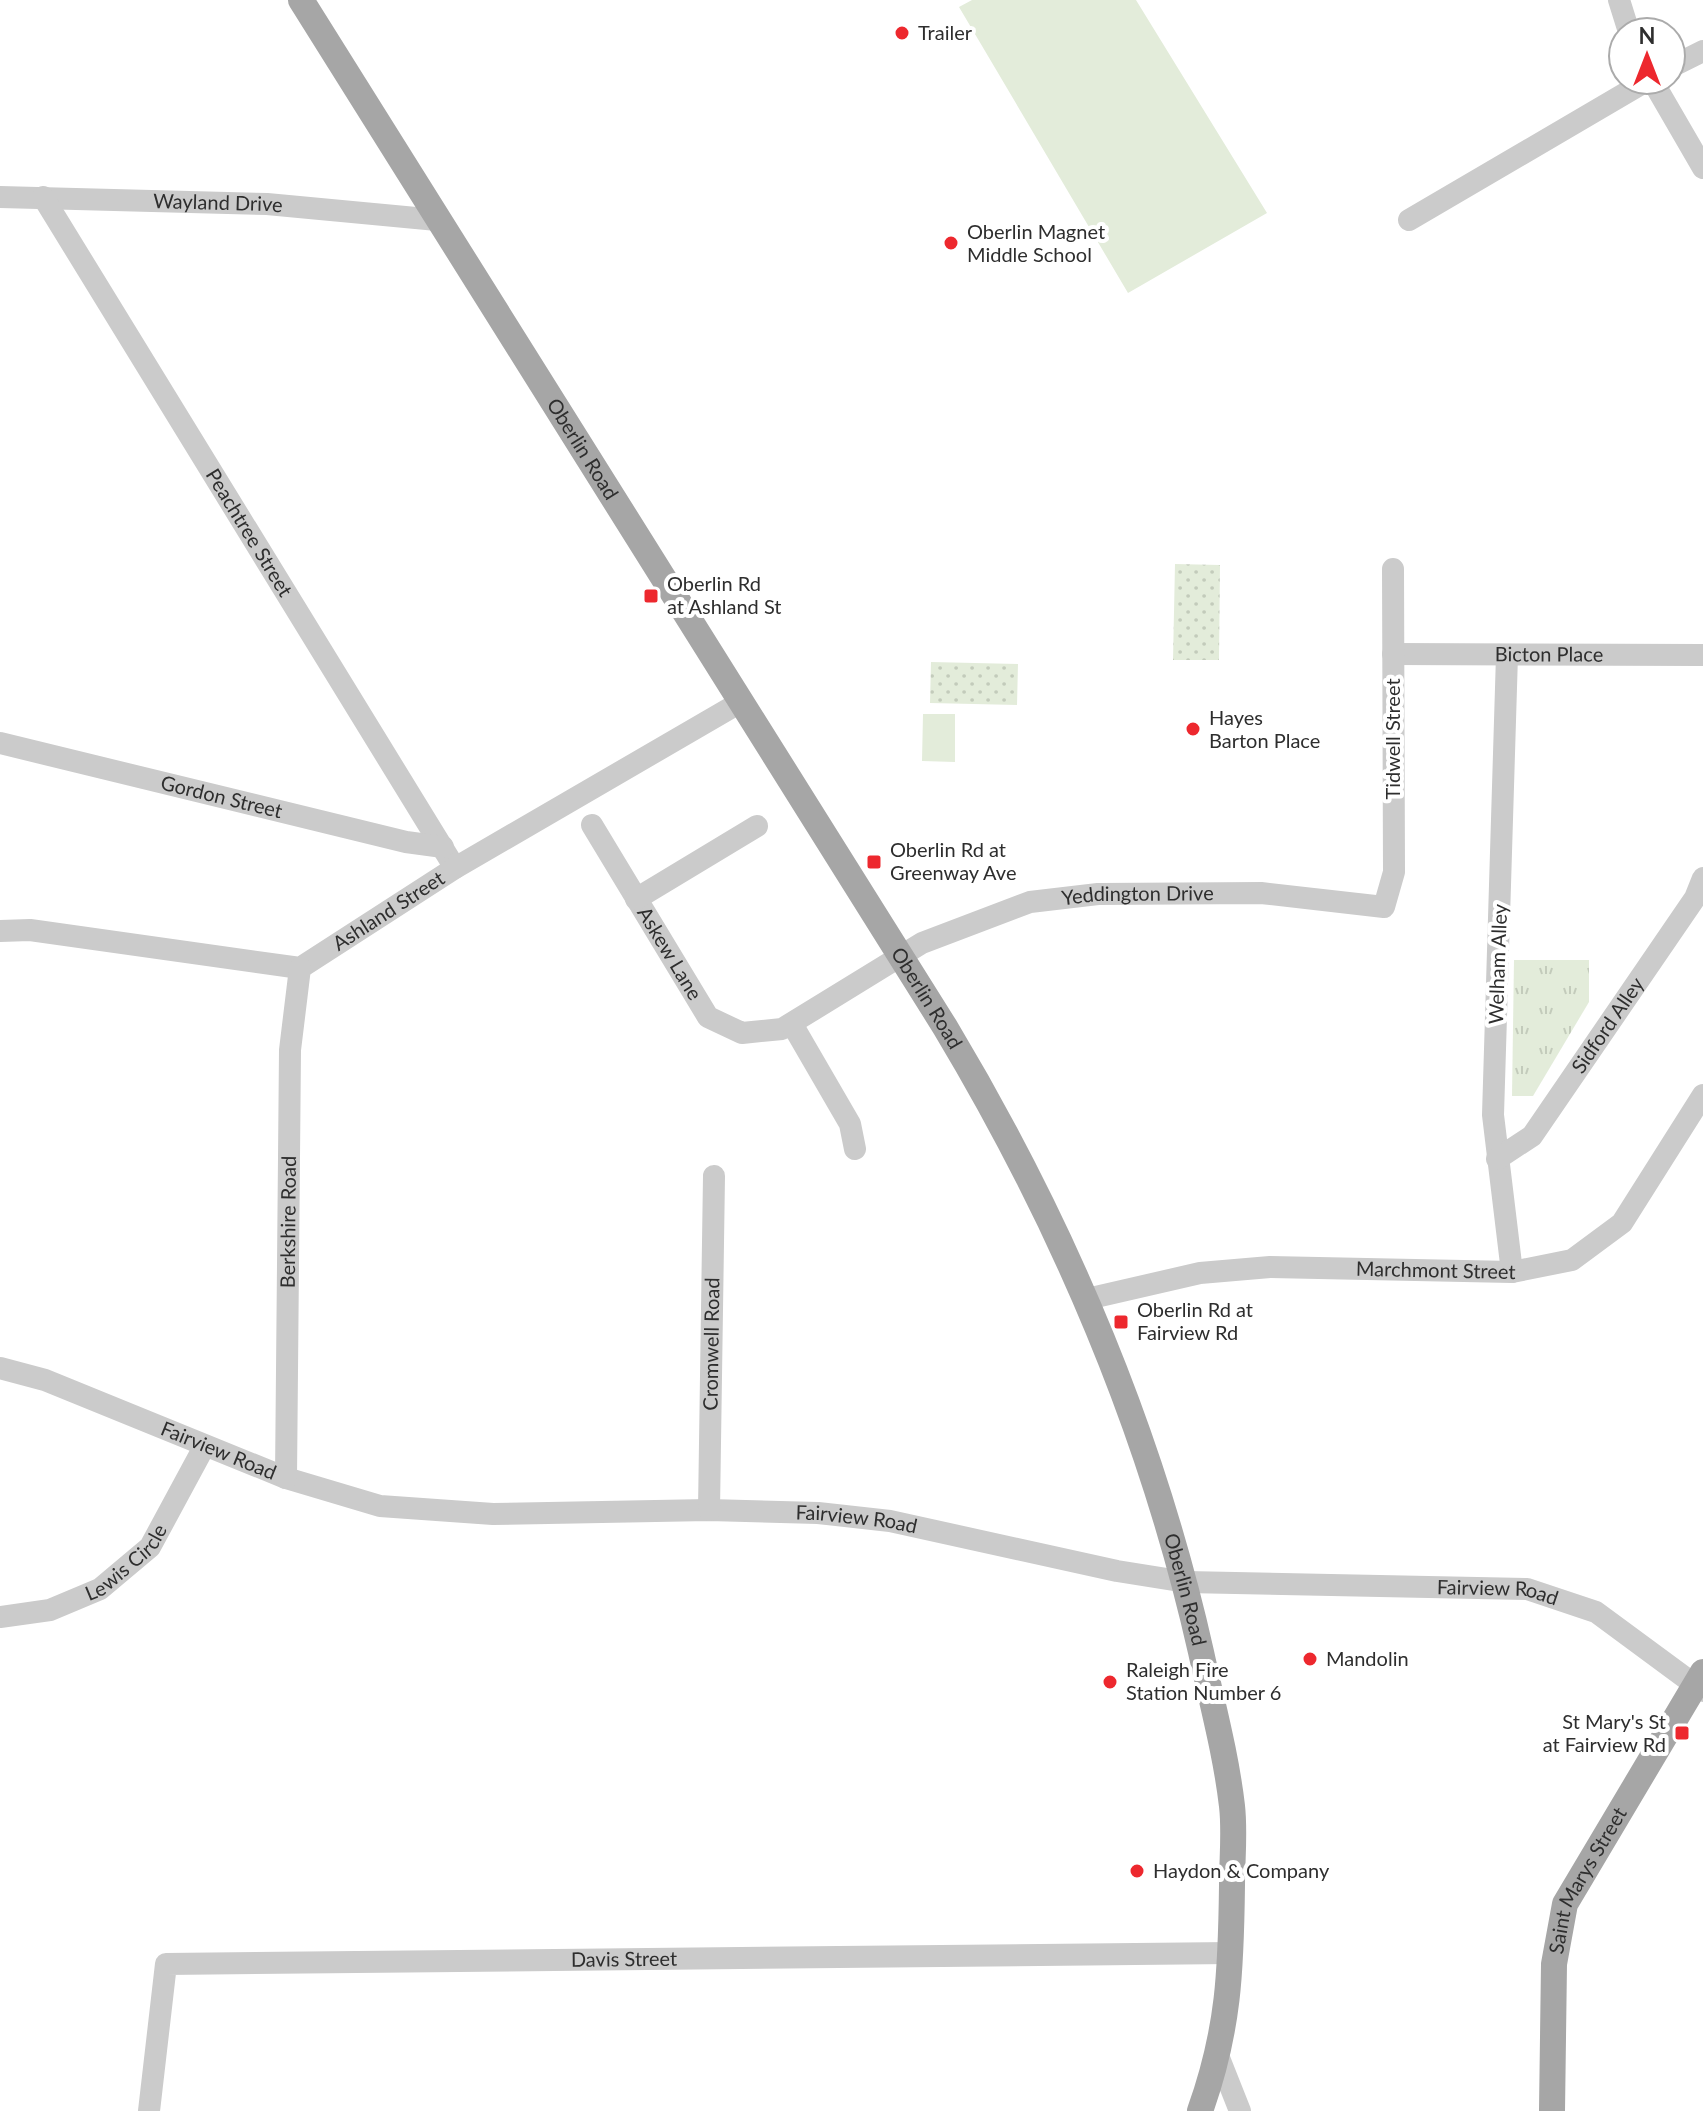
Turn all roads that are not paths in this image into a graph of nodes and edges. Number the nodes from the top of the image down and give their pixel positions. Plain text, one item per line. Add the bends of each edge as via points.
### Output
1 (301, 0) edge
2 (1622, 96) edge
3 (1660, 96) edge
4 (1703, 168) edge
5 (0, 197) edge
6 (43, 197) junction
7 (437, 220) junction
8 (1409, 220) dead end
9 (1393, 569) dead end
10 (1393, 654) junction
11 (1507, 655) junction
12 (1703, 655) edge
13 (739, 703) junction
14 (0, 743) edge
15 (592, 825) dead end
16 (757, 826) dead end
17 (443, 847) junction
18 (455, 868) junction
19 (1703, 878) edge
20 (636, 899) junction
21 (1384, 907) joint
22 (0, 931) edge
23 (901, 955) junction
24 (300, 968) junction
25 (792, 1024) junction
26 (1703, 1095) edge
27 (855, 1149) dead end
28 (1497, 1159) junction
29 (714, 1176) dead end
30 (1512, 1272) junction
31 (1087, 1299) junction
32 (0, 1368) edge
33 (204, 1447) junction
34 (286, 1478) junction
35 (709, 1510) junction
36 (1186, 1582) junction
37 (0, 1617) edge
38 (1700, 1682) edge
39 (1231, 1953) junction
40 (1219, 2058) junction
41 (149, 2111) edge
42 (1200, 2111) edge
43 (1240, 2111) edge
44 (1552, 2111) edge

1 - 7 main road, Oberlin Road
2 - 8 street
3 - 4 street
5 - 6 street, Wayland Drive
6 - 7 street, Wayland Drive via 267,204
6 - 17 street, Peachtree Street
7 - 13 main road, Oberlin Road
9 - 10 street, Tidwell Street
10 - 11 street, Bicton Place
10 - 21 street, Tidwell Street via 1394,872
11 - 12 street, Bicton Place
11 - 28 street, Welham Alley via 1493,1115
13 - 18 street, Ashland Street
13 - 23 main road, Oberlin Road
14 - 17 street, Gordon Street
15 - 20 street, Askew Lane
16 - 20 street
17 - 18 street, Peachtree Street
18 - 24 street, Ashland Street
19 - 28 street, Sidford Alley via 1695,898 1532,1136
20 - 25 street, Askew Lane via 708,1017 742,1033
21 - 23 street, Yeddington Drive via 1261,893 1098,894 1030,902
22 - 24 street via 30,930
23 - 25 street, Askew Lane
23 - 31 main road, Oberlin Road via 991,1103
24 - 34 street, Berkshire Road via 290,1050
25 - 27 street via 850,1124
26 - 30 street, Marchmont Street via 1622,1223 1572,1260
28 - 30 street, Welham Alley
29 - 35 street, Cromwell Road
30 - 31 street, Marchmont Street via 1270,1267 1200,1273
31 - 36 main road, Oberlin Road via 1140,1434
32 - 33 street, Fairview Road via 45,1380
33 - 34 street, Fairview Road
33 - 37 street, Lewis Circle via 150,1547 100,1589 50,1610
34 - 35 street, Fairview Road via 380,1506 493,1514
35 - 36 street, Fairview Road via 890,1521
36 - 38 street, Fairview Road via 1527,1589 1596,1612
36 - 39 main road, Oberlin Road via 1233,1809
38 - 44 main road, Saint Marys Street via 1565,1904 1554,1964
39 - 40 main road, Oberlin Road
39 - 41 street, Davis Street via 166,1964
40 - 42 main road, Oberlin Road
40 - 43 street

